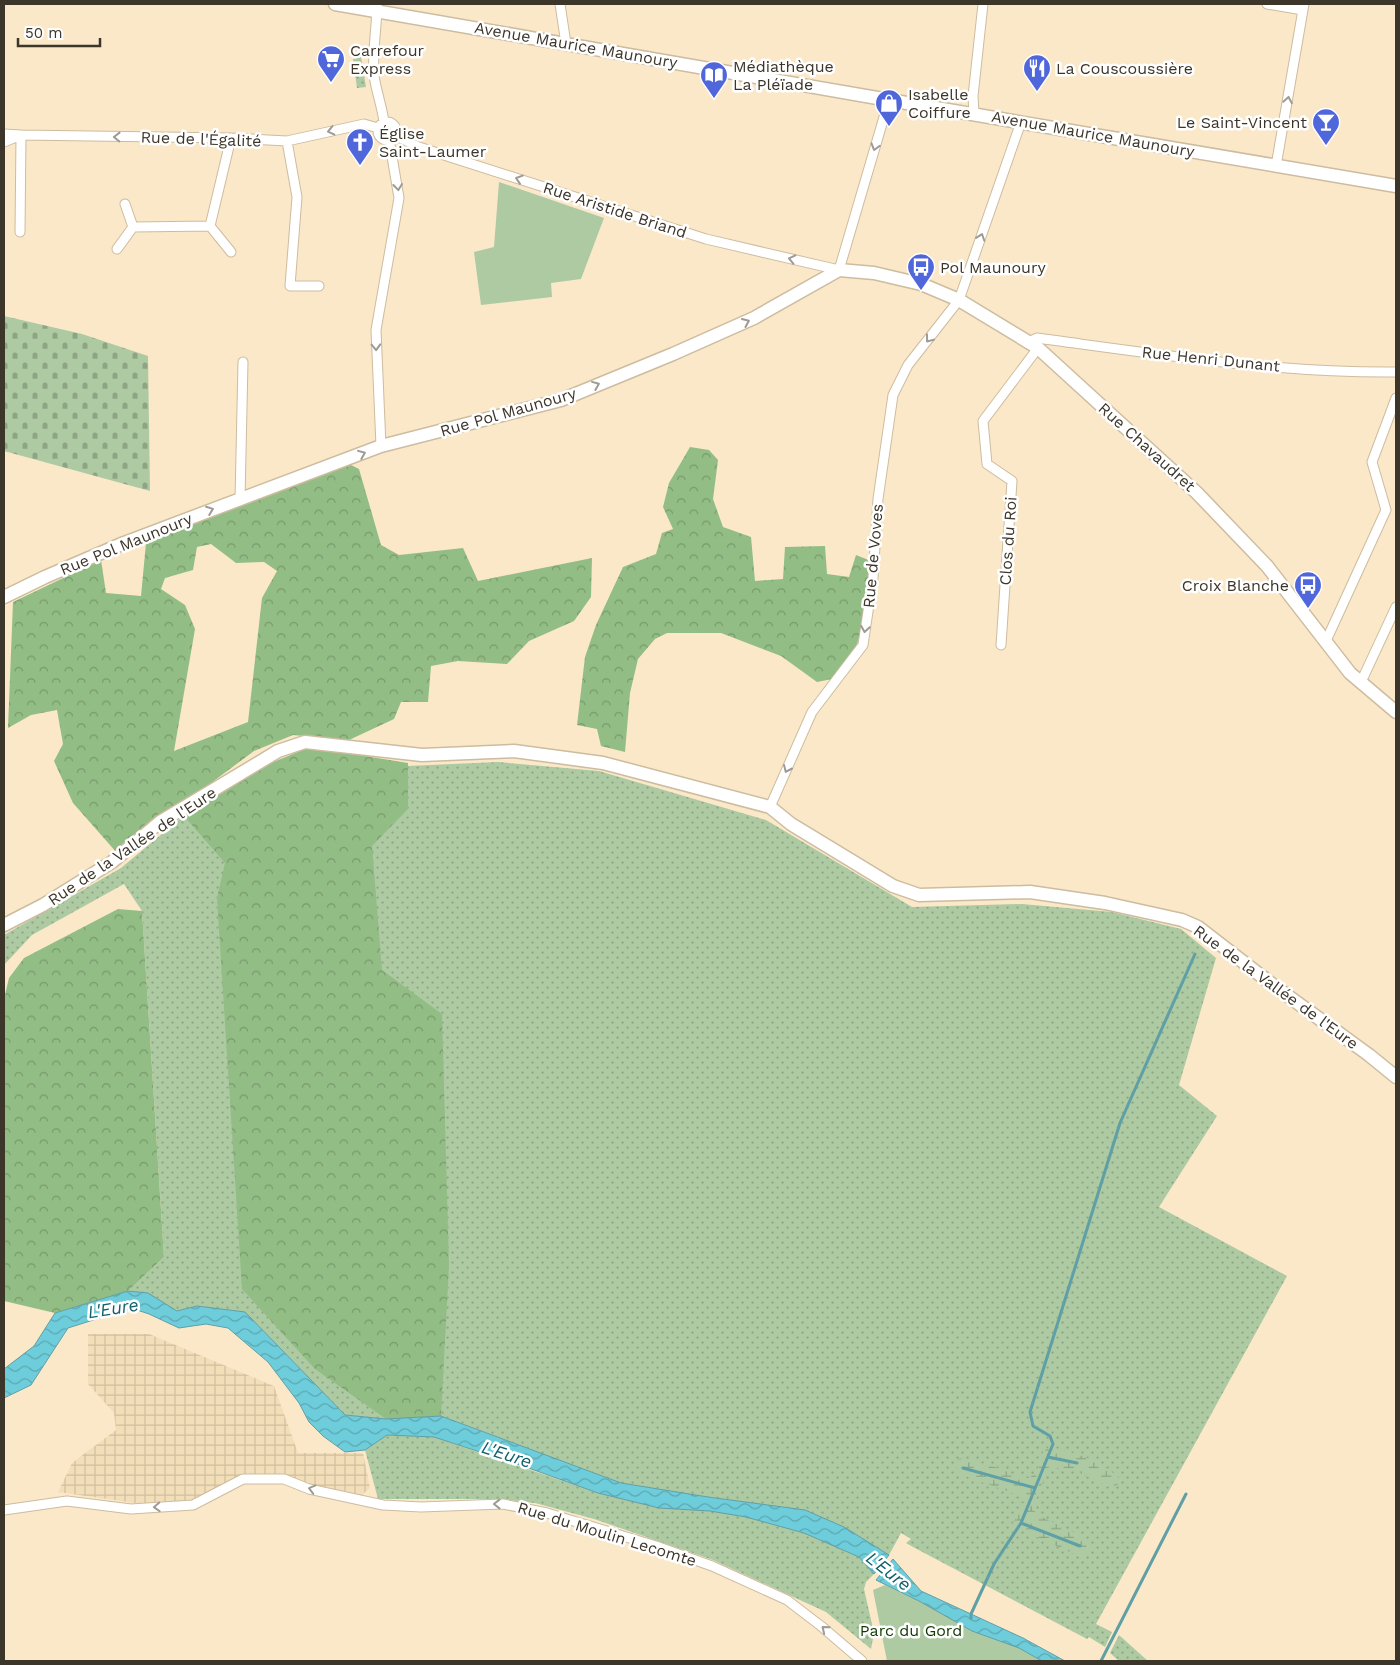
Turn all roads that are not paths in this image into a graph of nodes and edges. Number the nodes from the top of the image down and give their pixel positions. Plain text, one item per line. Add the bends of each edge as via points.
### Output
1 (335, 4) edge
2 (560, 4) edge
3 (982, 4) edge
4 (1267, 4) edge
5 (377, 7) edge
6 (1304, 7) edge
7 (566, 44) junction
8 (889, 100) junction
9 (974, 114) junction
10 (1021, 122) junction
11 (381, 125) junction
12 (4, 134) edge
13 (21, 135) junction
14 (392, 137) junction
15 (231, 138) junction
16 (288, 141) junction
17 (4, 142) edge
18 (1276, 166) junction
19 (1396, 186) edge
20 (125, 204) dead end
21 (210, 226) junction
22 (133, 227) junction
23 (20, 232) dead end
24 (117, 249) dead end
25 (231, 252) dead end
26 (839, 270) junction
27 (319, 286) dead end
28 (959, 300) junction
29 (1032, 346) junction
30 (243, 362) dead end
31 (1396, 372) edge
32 (1396, 398) edge
33 (381, 446) junction
34 (240, 499) junction
35 (4, 597) edge
36 (1396, 607) edge
37 (1326, 641) junction
38 (1001, 645) dead end
39 (1361, 682) junction
40 (1396, 712) edge
41 (770, 807) junction
42 (4, 925) edge
43 (1396, 1077) edge
44 (4, 1510) edge
45 (862, 1661) edge

1 - 5 street, Avenue Maurice Maunoury
2 - 7 street
3 - 9 street
4 - 6 street
5 - 7 street, Avenue Maurice Maunoury
5 - 11 street via 373,59 383,111
18 -> 6 street
7 - 8 street, Avenue Maurice Maunoury
8 - 9 street, Avenue Maurice Maunoury
8 -> 26 street
9 - 10 street, Avenue Maurice Maunoury
10 - 18 street, Avenue Maurice Maunoury
28 -> 10 street, Rue de Voves
11 - 14 street via 378,133 381,138
11 - 14 street via 390,122 394,125 396,130
11 -> 16 street, Rue de l'Égalité via 364,124
12 - 13 street, Rue de l'Égalité
15 -> 13 street, Rue de l'Égalité
13 - 17 street, Rue de l'Égalité
13 - 23 street
26 -> 14 street, Rue Aristide Briand via 681,232
14 -> 33 street via 399,198 376,330
15 - 16 street, Rue de l'Égalité
15 - 21 street
16 - 27 street via 297,197 290,286
18 - 19 street, Avenue Maurice Maunoury
20 - 22 street
21 - 22 street
21 - 25 street
22 - 24 street
26 - 28 street, Rue Chavaudret via 896,277
33 -> 26 street, Rue Pol Maunoury via 562,400 754,318
28 - 29 street, Rue Chavaudret
28 -> 41 street, Rue de Voves via 908,366 893,395 878,498 873,578 862,645 812,712
29 - 31 street, Rue Henri Dunant via 1037,338 1221,362 1358,373
29 - 37 street, Rue Chavaudret via 1197,493 1267,566
29 - 38 street, Clos du Roi via 983,422 987,464 1012,481
30 - 34 street
32 - 37 street via 1372,462 1386,510
34 -> 33 street, Rue Pol Maunoury
35 -> 34 street, Rue Pol Maunoury via 124,543
36 - 39 street
37 - 39 street, Rue Chavaudret
39 - 40 street, Rue Chavaudret
41 - 42 street, Rue de la Vallée de l'Eure via 602,763 514,751 422,755 305,742 278,751 160,822 112,862
41 - 43 street, Rue de la Vallée de l'Eure via 791,824 893,886 919,895 1030,892 1104,903 1182,920 1198,927
45 -> 44 street, Rue du Moulin Lecomte via 787,1600 712,1566 547,1513 503,1504 383,1505 309,1489 284,1479 243,1479 193,1505 131,1509 67,1501

